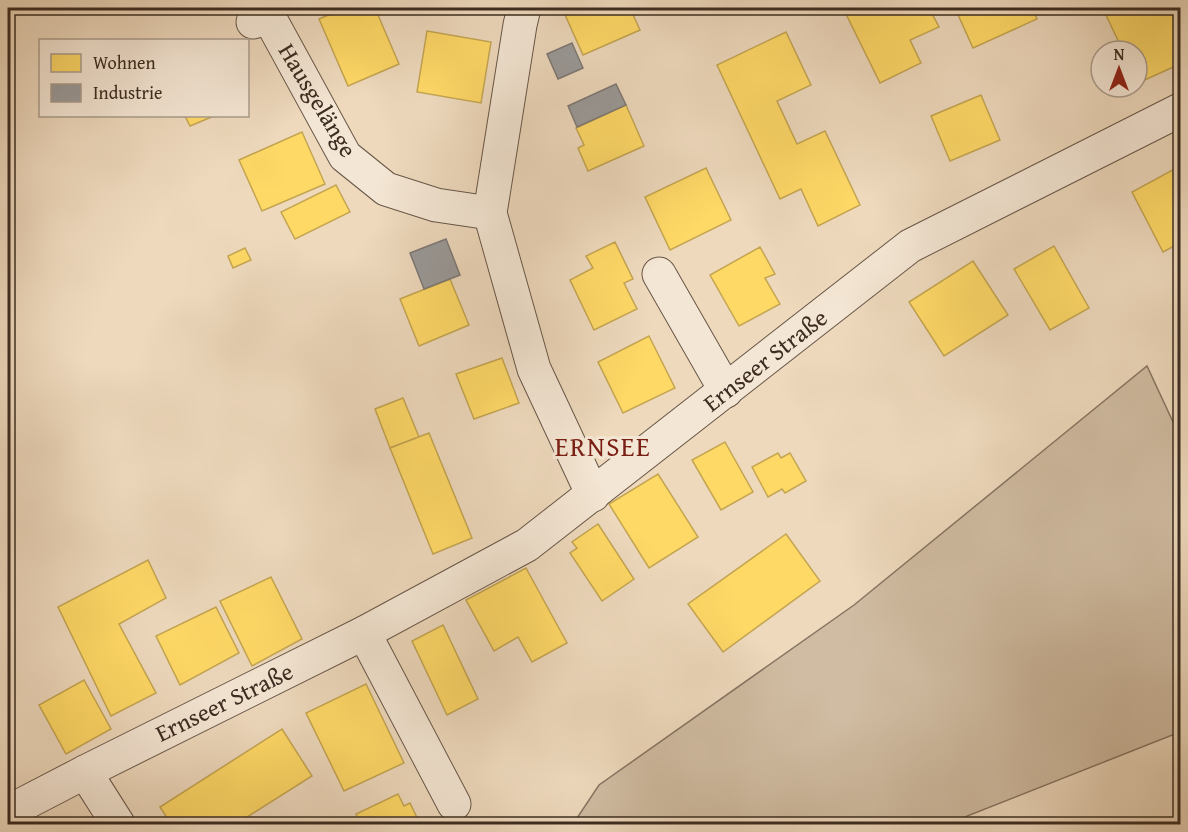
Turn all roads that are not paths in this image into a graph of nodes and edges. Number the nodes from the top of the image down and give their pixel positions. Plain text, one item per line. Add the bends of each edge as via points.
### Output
1 (524, 8) edge
2 (263, 16) edge
3 (1180, 110) edge
4 (490, 213) junction
5 (659, 274) dead end
6 (726, 391) junction
7 (593, 495) junction
8 (364, 633) junction
9 (85, 772) junction
10 (454, 804) dead end
11 (8, 812) edge
12 (118, 825) edge

1 - 4 street
2 - 4 street, Hausgelänge via 345,156 386,189 436,205
3 - 6 street, Ernseer Straße via 910,246
4 - 7 street via 534,369
5 - 6 street
6 - 7 street, Ernseer Straße
7 - 8 street, Ernseer Straße via 527,545
8 - 9 street, Ernseer Straße
8 - 10 street
9 - 11 street, Ernseer Straße
9 - 12 street

